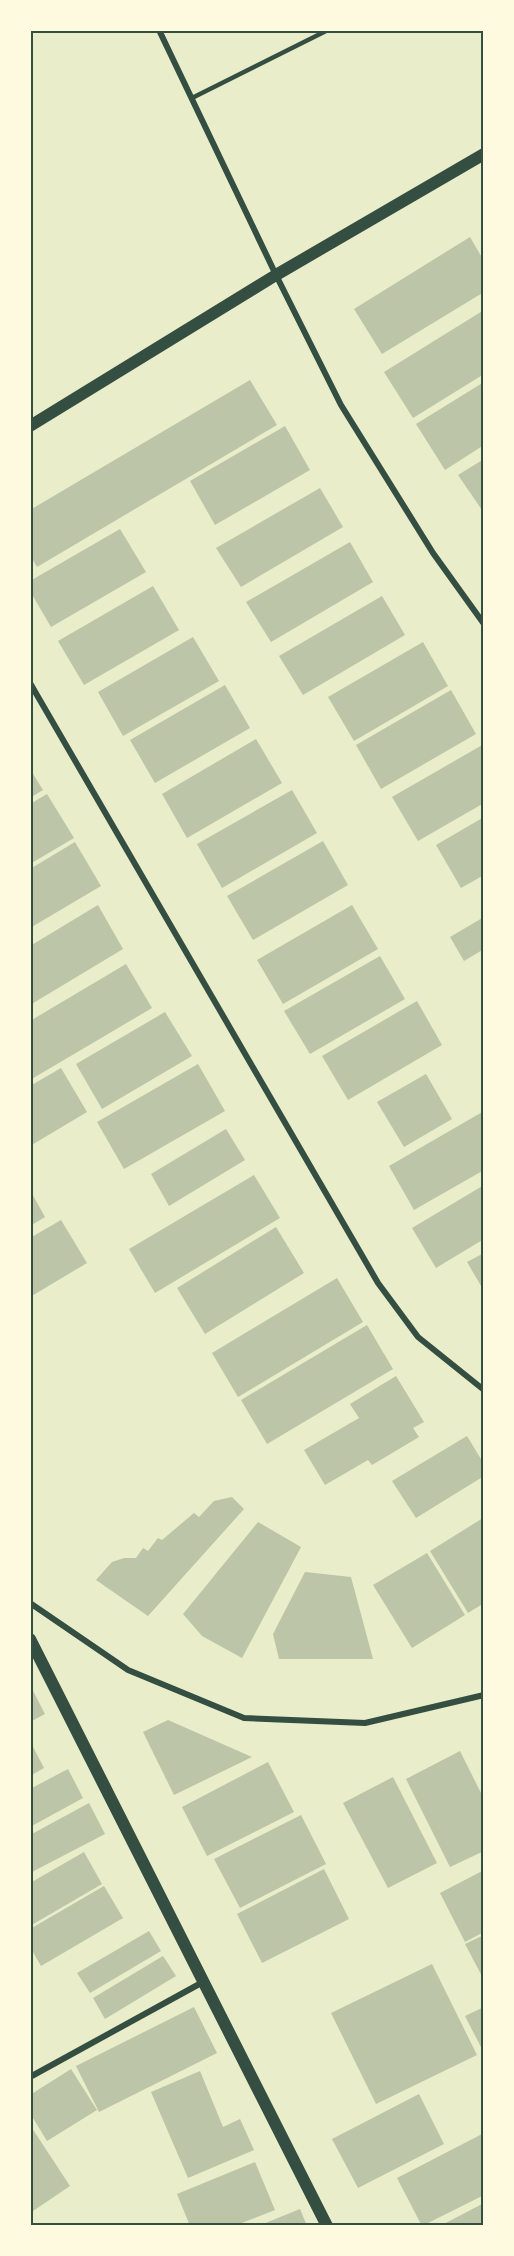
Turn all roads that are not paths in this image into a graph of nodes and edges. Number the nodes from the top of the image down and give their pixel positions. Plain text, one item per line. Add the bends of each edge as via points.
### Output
1 (159, 30) edge
2 (328, 30) edge
3 (192, 98) junction
4 (484, 154) edge
5 (276, 275) junction
6 (30, 426) edge
7 (484, 624) edge
8 (30, 683) edge
9 (484, 1390) edge
10 (30, 1603) edge
11 (30, 1639) edge
12 (484, 1696) edge
13 (204, 1981) junction
14 (30, 2076) edge
15 (327, 2226) edge

1 - 3 street
2 - 3 lane
3 - 5 street
4 - 5 main road
5 - 6 main road
5 - 7 street via 341,405 433,553
8 - 9 street via 378,1283 418,1337
10 - 12 street via 128,1670 244,1718 365,1723
11 - 13 main road
13 - 14 street
13 - 15 main road

